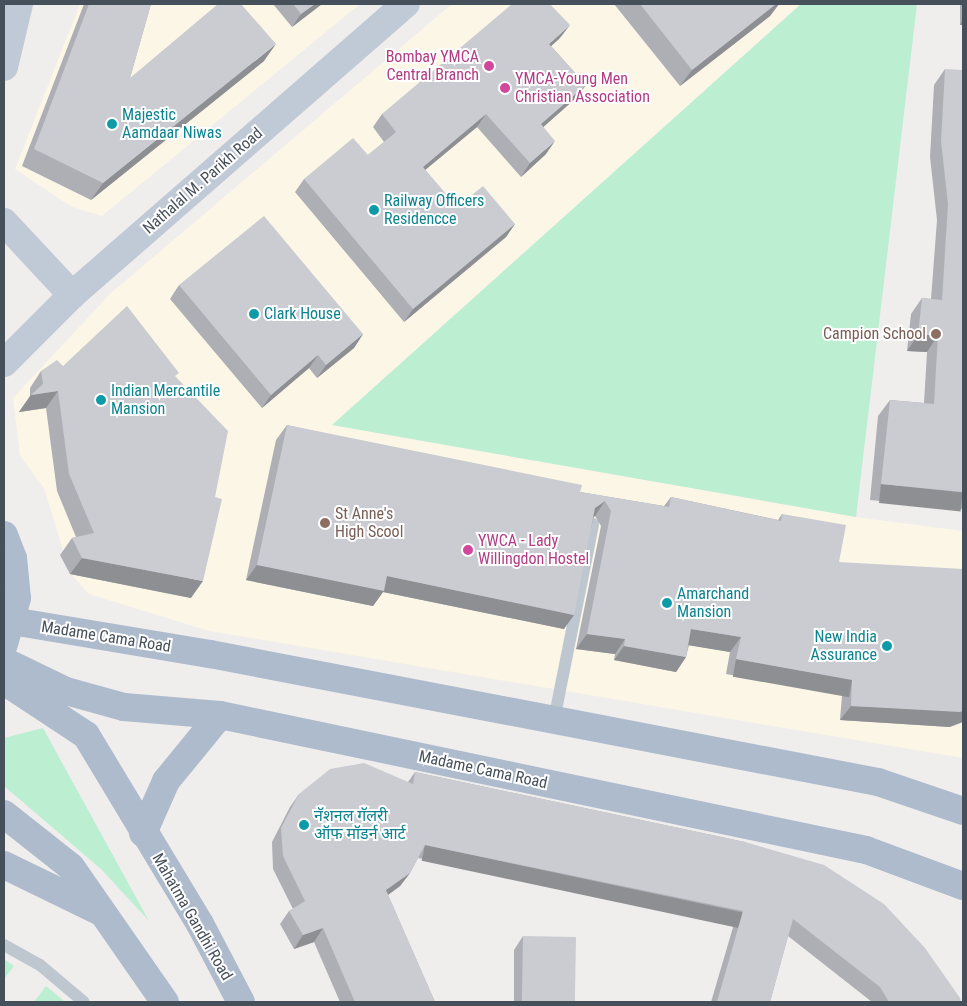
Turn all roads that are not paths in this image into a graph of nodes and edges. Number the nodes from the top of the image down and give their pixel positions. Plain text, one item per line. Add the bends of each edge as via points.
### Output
1 (19, 4) edge
2 (406, 4) edge
3 (4, 67) edge
4 (4, 222) edge
5 (72, 295) junction
6 (4, 363) edge
7 (592, 524) edge
8 (4, 535) edge
9 (8, 632) edge
10 (4, 661) edge
11 (4, 681) edge
12 (220, 715) junction
13 (554, 720) junction
14 (963, 811) edge
15 (4, 814) edge
16 (143, 833) junction
17 (4, 865) edge
18 (963, 886) edge
19 (101, 912) junction
20 (4, 945) edge
21 (84, 1002) edge
22 (165, 1002) edge
23 (240, 1002) edge

1 - 3 street
2 - 5 street, Nathalal M. Parikh Road
4 - 5 street
5 - 6 street, Nathalal M. Parikh Road
7 - 13 lane
8 - 9 main road via 13,558 17,598
9 - 13 main road, Madame Cama Road
10 - 12 main road, Madame Cama Road via 66,691 124,707
11 - 16 main road, Mahatma Gandhi Road via 86,735
12 - 16 main road via 166,781
12 - 18 main road, Madame Cama Road via 866,850
13 - 14 main road, Madame Cama Road via 878,782
15 - 19 main road via 71,867
16 - 23 main road, Mahatma Gandhi Road via 200,924
17 - 19 main road
19 - 22 main road
20 - 21 lane via 40,965

